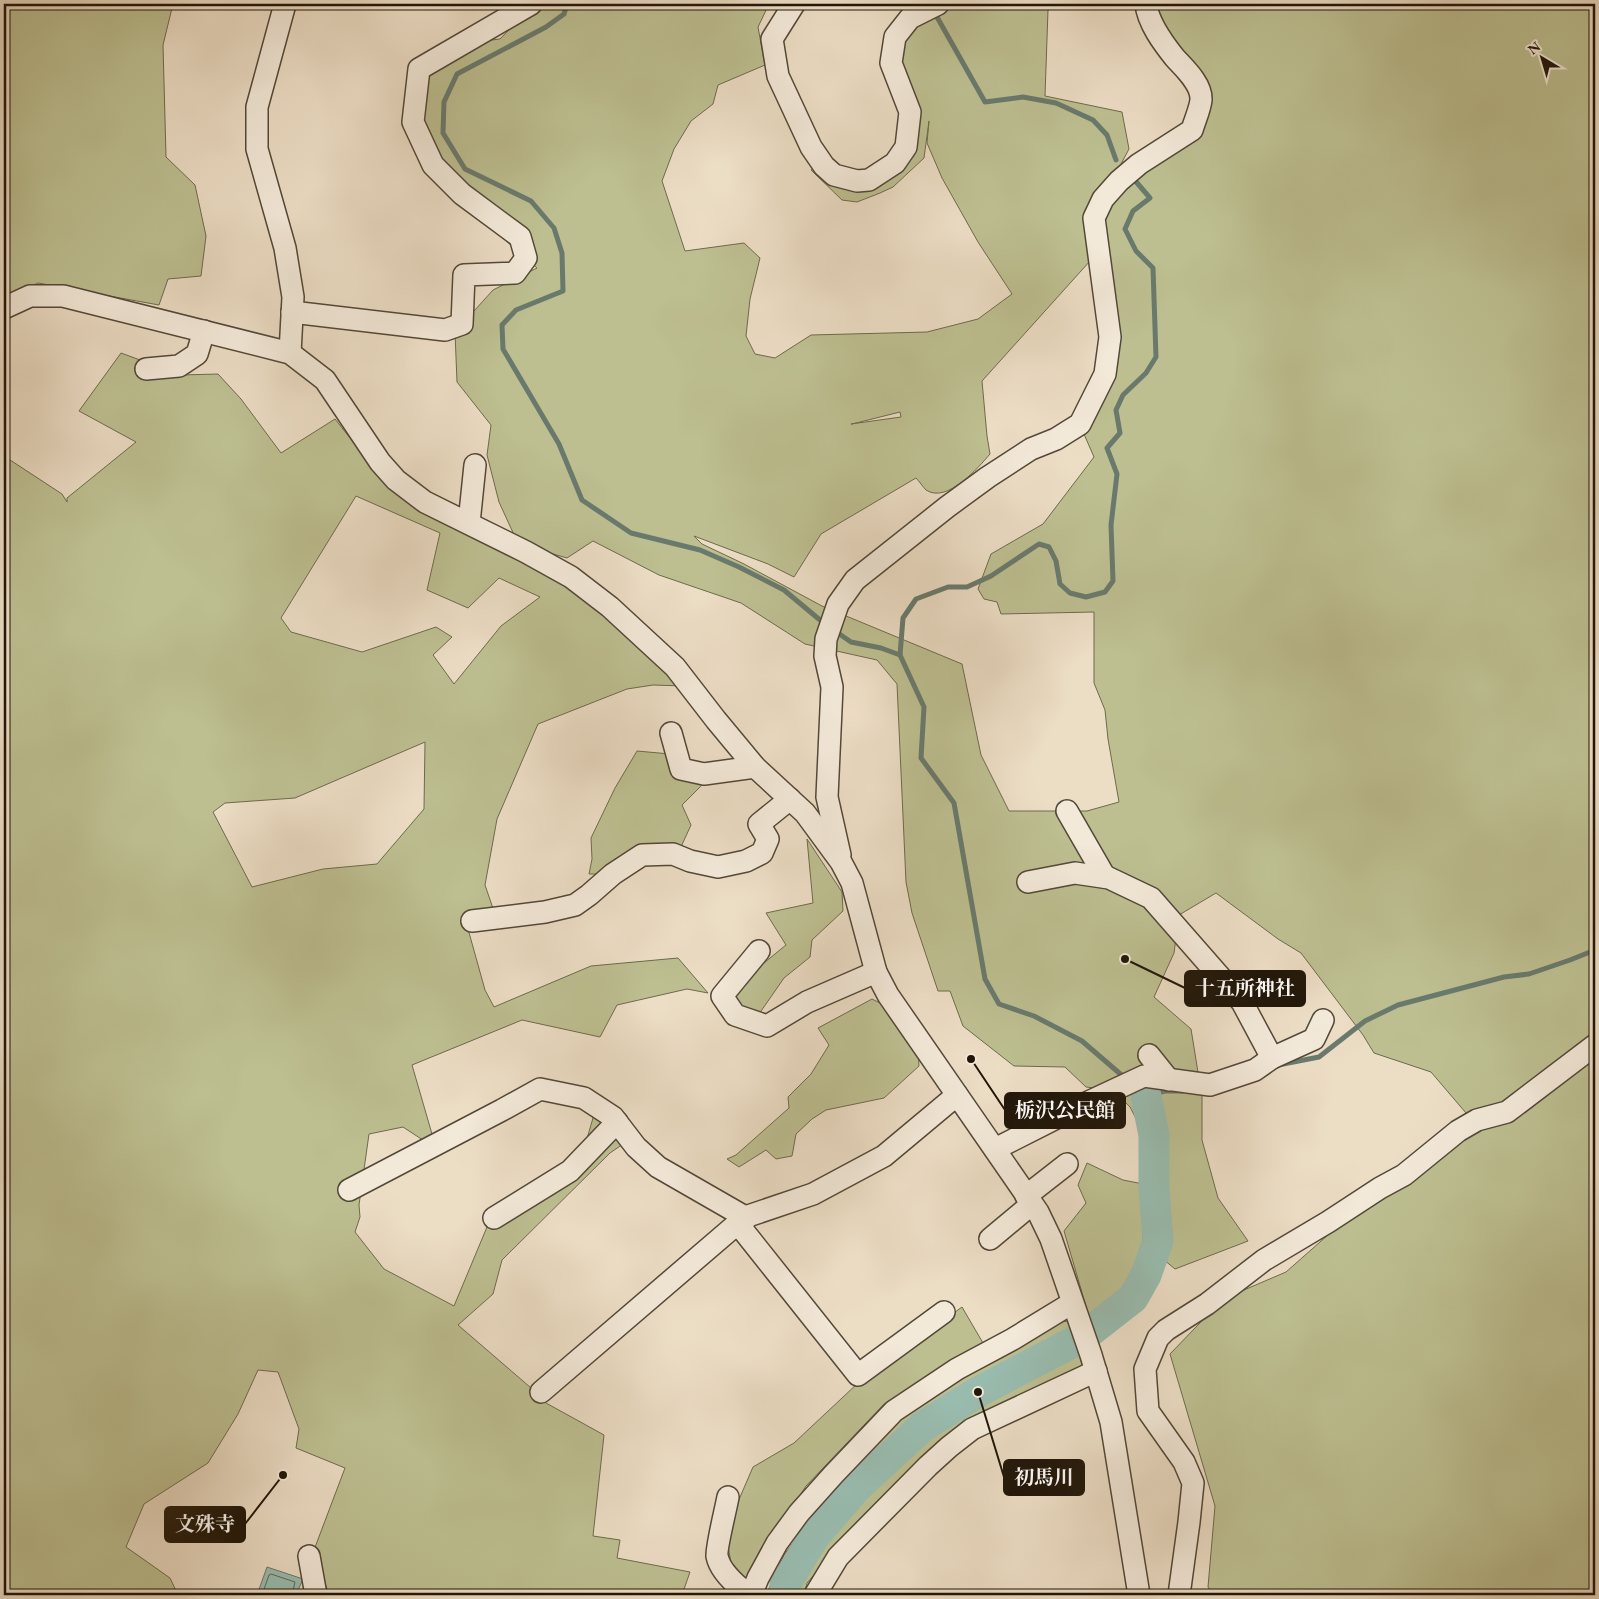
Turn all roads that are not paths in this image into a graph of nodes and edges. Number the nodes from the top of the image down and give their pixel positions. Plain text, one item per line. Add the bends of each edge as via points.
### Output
1 (285, 4) edge
2 (531, 4) edge
3 (794, 4) edge
4 (937, 4) edge
5 (1146, 4) edge
6 (4, 308) edge
7 (292, 312) junction
8 (204, 331) junction
9 (290, 353) junction
10 (146, 370) dead end
11 (475, 465) dead end
12 (469, 524) junction
13 (672, 733) dead end
14 (755, 768) junction
15 (790, 799) junction
16 (1067, 811) dead end
17 (841, 862) junction
18 (1105, 877) junction
19 (1028, 882) dead end
20 (472, 921) dead end
21 (759, 951) dead end
22 (876, 972) junction
23 (1324, 1020) dead end
24 (1595, 1044) edge
25 (1149, 1055) dead end
26 (1272, 1058) junction
27 (1169, 1080) junction
28 (957, 1095) junction
29 (617, 1122) junction
30 (994, 1149) junction
31 (1067, 1164) dead end
32 (349, 1190) dead end
33 (1029, 1200) junction
34 (746, 1217) junction
35 (494, 1218) dead end
36 (990, 1239) dead end
37 (1074, 1309) junction
38 (944, 1312) dead end
39 (1093, 1363) junction
40 (541, 1392) dead end
41 (728, 1497) dead end
42 (310, 1556) dead end
43 (316, 1595) edge
44 (750, 1595) edge
45 (815, 1595) edge
46 (1139, 1595) edge
47 (1179, 1595) edge

1 - 7 street via 257,107 257,149 285,248 293,297
2 - 7 street via 419,69 413,122 433,165 462,194 520,237 526,258 515,273 464,275 462,324 445,330
3 - 4 street via 772,39 778,76 811,147 824,166 834,175 857,181 879,175 895,163 906,147 910,112 890,63 895,37 910,18
5 - 17 street via 1146,11 1163,42 1193,77 1201,99 1192,130 1119,181 1103,199 1094,218 1110,337 1105,374 1080,424 1031,449 947,507 855,580 838,604 833,618 826,639 825,656 832,687 827,797
6 - 8 street via 30,296 63,296
7 - 9 street
8 - 9 street
8 - 10 street via 197,354 179,366
9 - 12 street via 325,380 380,462 396,480 426,502
11 - 12 street
12 - 14 street via 571,576 610,607 675,667
13 - 14 street via 681,769 704,774
14 - 15 street
15 - 17 street via 805,813
15 - 20 street via 759,824 768,839 762,853 746,861 718,867 673,854 642,854 575,905
16 - 18 street
17 - 22 street via 852,883
18 - 19 street via 1075,873
18 - 26 street via 1151,898 1242,1002
21 - 22 street via 722,996 735,1015 767,1026 806,1002
22 - 28 street
23 - 26 street via 1314,1039
24 - 47 street via 1507,1112 1477,1120 1458,1131 1404,1175 1264,1260 1158,1338 1145,1369 1148,1411 1184,1462 1193,1483
25 - 27 street
26 - 27 street via 1255,1070 1210,1085
27 - 30 street via 1144,1076
28 - 30 street
28 - 34 street via 884,1156 813,1194
29 - 32 street via 584,1098 540,1089
29 - 34 street via 658,1167
29 - 35 street via 570,1171
30 - 33 street
31 - 33 street
33 - 36 street
33 - 37 street via 1050,1239
34 - 38 street via 742,1229 858,1376
34 - 40 street
37 - 39 street
37 - 44 street via 957,1369 894,1411 799,1513 777,1543
39 - 45 street via 972,1429 928,1466 838,1557
39 - 46 street via 1111,1422
41 - 44 street via 717,1555 734,1584
42 - 43 street

